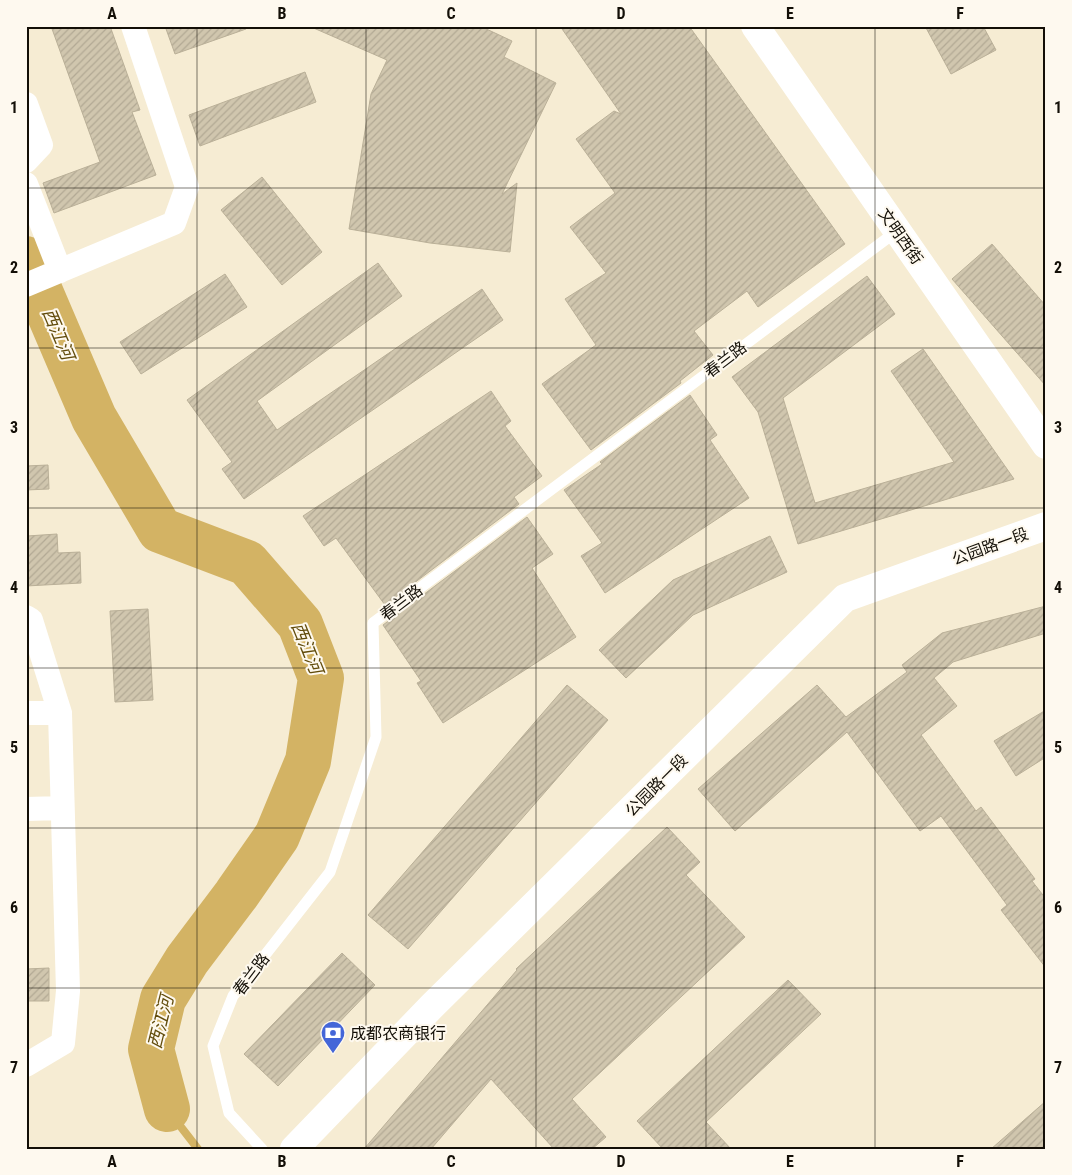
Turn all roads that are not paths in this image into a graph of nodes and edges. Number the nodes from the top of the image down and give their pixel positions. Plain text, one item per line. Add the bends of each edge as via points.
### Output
1 (133, 26) edge
2 (755, 26) edge
3 (26, 104) edge
4 (26, 161) edge
5 (26, 184) edge
6 (897, 230) junction
7 (56, 273) junction
8 (26, 285) edge
9 (1046, 445) edge
10 (1046, 526) edge
11 (26, 616) edge
12 (26, 713) edge
13 (60, 713) junction
14 (62, 808) junction
15 (26, 809) edge
16 (26, 1065) edge
17 (262, 1149) edge
18 (294, 1149) edge

1 - 7 street via 187,187 174,223
2 - 6 street, 文明西街
3 - 4 street via 41,145
5 - 7 street
6 - 9 street, 文明西街
6 - 17 lane, 春兰路 via 373,623 376,737 330,872 233,996 213,1046 229,1113
7 - 8 street
10 - 18 street, 公园路一段 via 845,598 432,1006
11 - 13 street via 31,620
12 - 13 street
13 - 14 street
14 - 15 street
14 - 16 street via 68,991 63,1043

